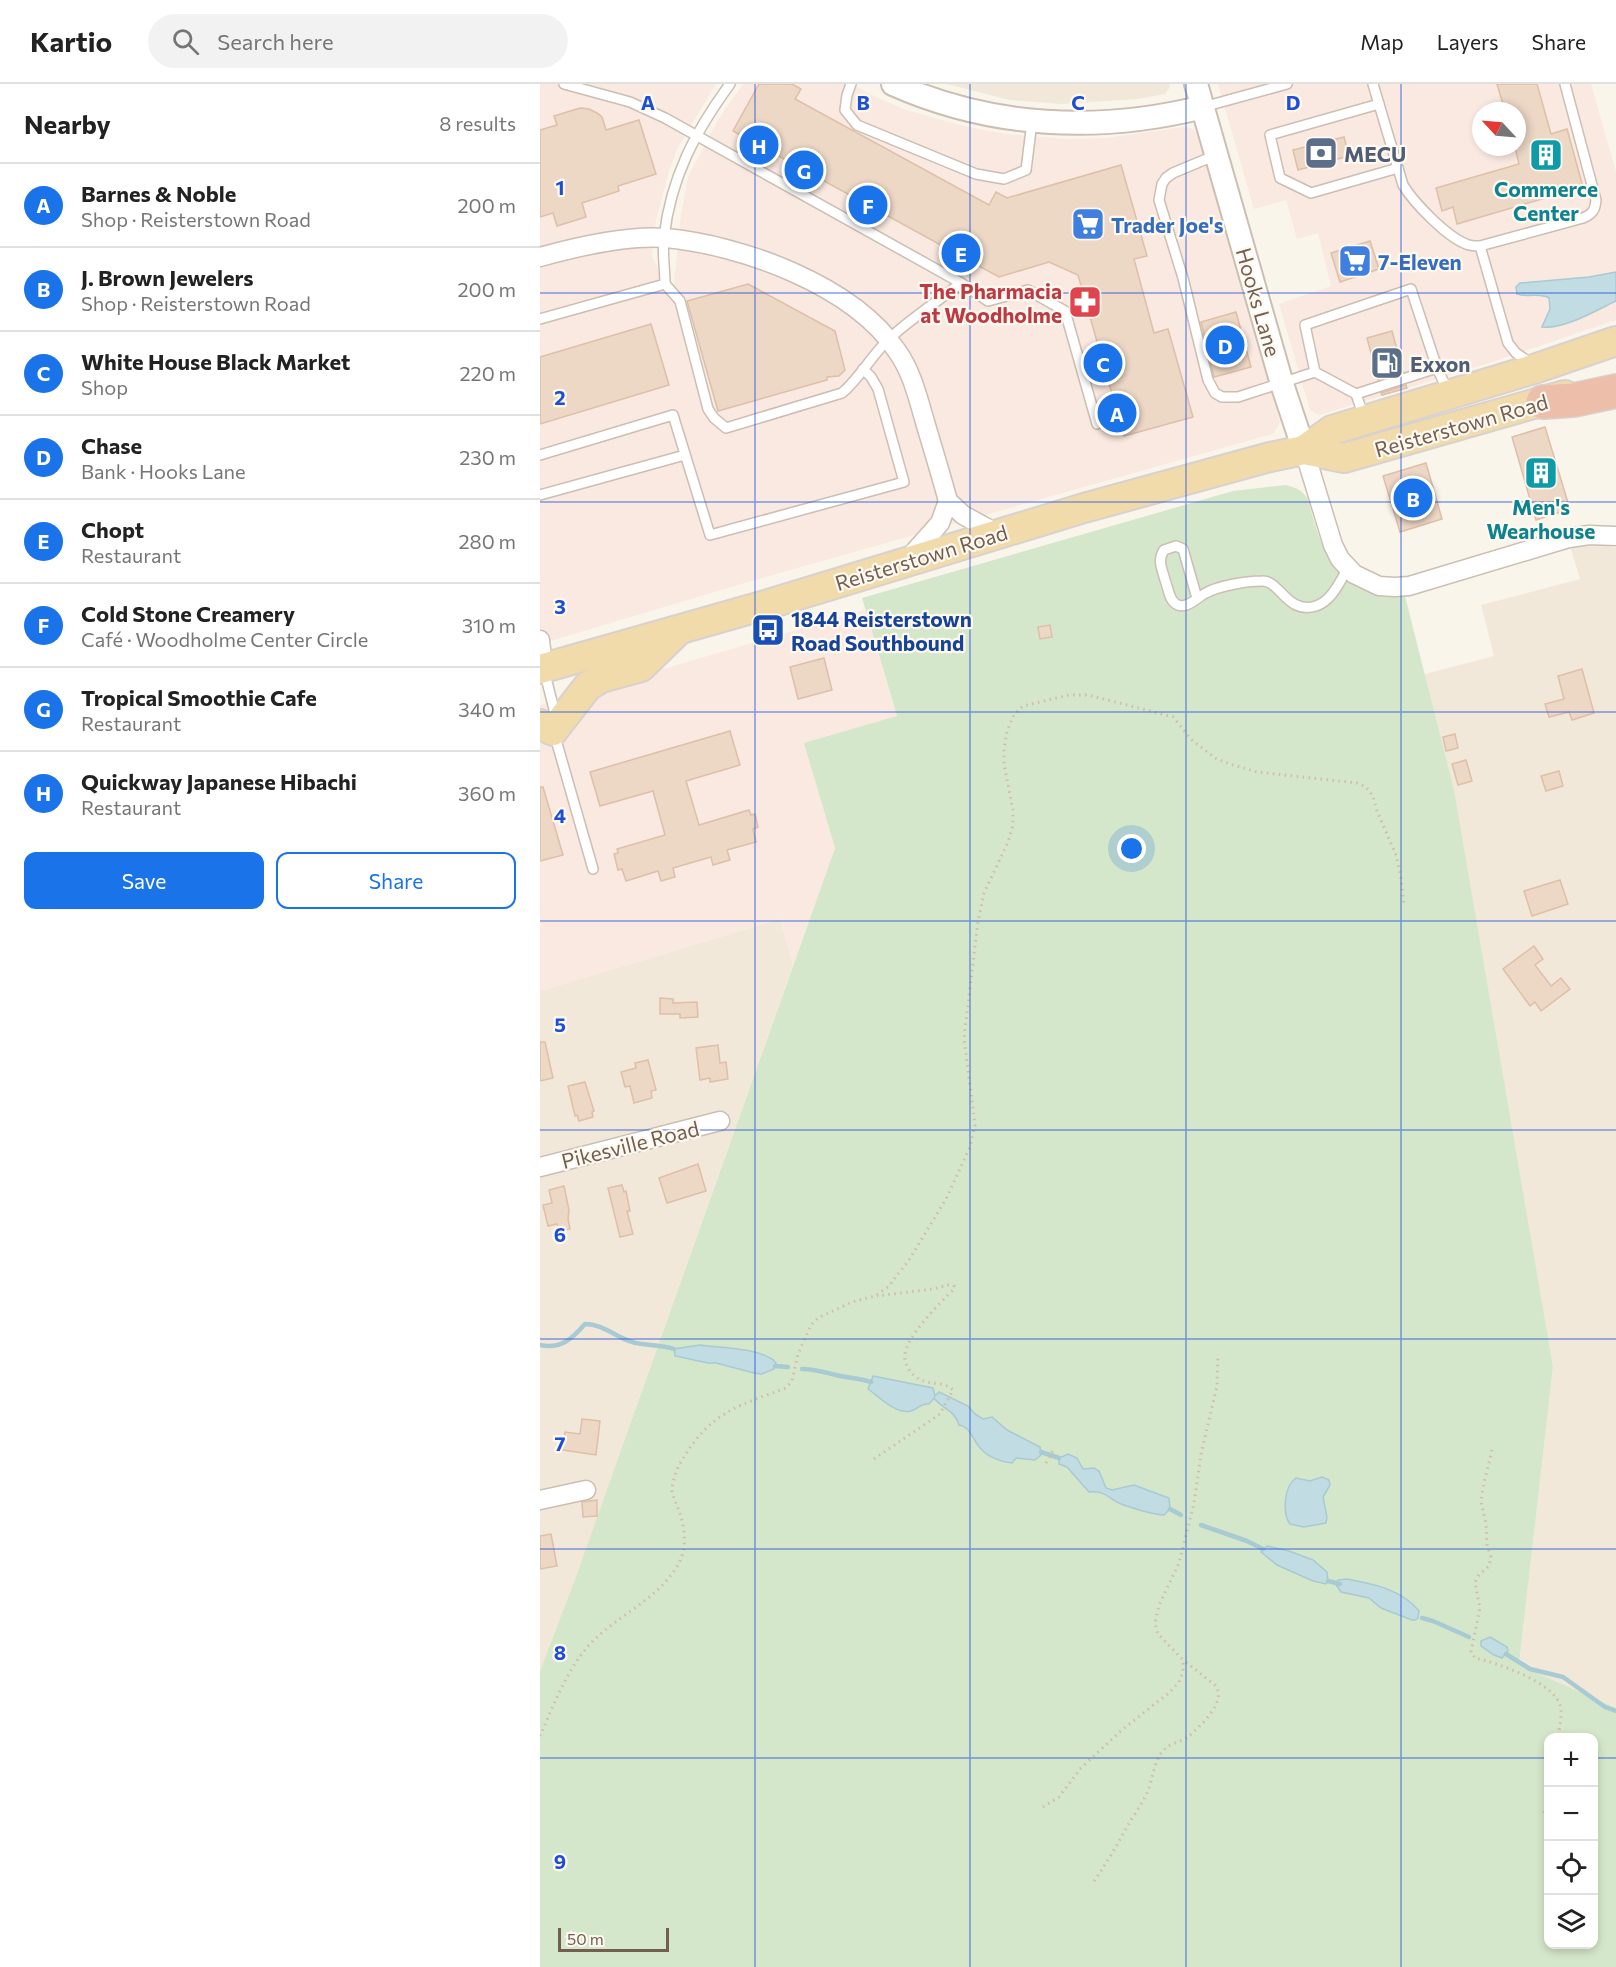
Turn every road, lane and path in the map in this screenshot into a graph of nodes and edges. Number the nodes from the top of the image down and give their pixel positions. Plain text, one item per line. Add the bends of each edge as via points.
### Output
1 (564, 84) edge
2 (730, 84) edge
3 (851, 84) edge
4 (893, 84) edge
5 (1196, 84) edge
6 (1287, 84) edge
7 (1373, 84) edge
8 (1565, 84) edge
9 (1379, 104) junction
10 (1203, 107) junction
11 (1032, 122) junction
12 (696, 134) junction
13 (1216, 155) junction
14 (1398, 168) junction
15 (664, 238) junction
16 (1480, 246) junction
17 (540, 257) edge
18 (961, 283) junction
19 (665, 284) junction
20 (540, 319) edge
21 (889, 339) junction
22 (1616, 341) edge
23 (1537, 368) junction
24 (863, 369) junction
25 (1315, 372) junction
26 (1616, 378) edge
27 (1443, 381) junction
28 (1282, 384) junction
29 (1616, 390) edge
30 (1543, 402) junction
31 (1361, 407) junction
32 (1097, 424) dead end
33 (1304, 450) junction
34 (540, 455) edge
35 (685, 455) junction
36 (540, 495) edge
37 (948, 501) junction
38 (998, 534) junction
39 (1616, 536) edge
40 (907, 561) junction
41 (1348, 568) junction
42 (1197, 598) junction
43 (680, 628) junction
44 (541, 659) edge
45 (544, 724) edge
46 (593, 869) dead end
47 (1404, 905) dead end
48 (720, 1121) dead end
49 (540, 1167) edge
50 (875, 1296) junction
51 (1218, 1354) dead end
52 (1054, 1449) dead end
53 (1492, 1450) dead end
54 (874, 1459) dead end
55 (1046, 1463) dead end
56 (586, 1490) dead end
57 (540, 1500) edge
58 (1183, 1660) junction
59 (1558, 1733) edge
60 (540, 1736) edge
61 (1043, 1807) dead end
62 (1094, 1881) dead end

1 - 12 lane via 630,102
2 - 12 lane
3 - 11 lane via 845,110 856,125 976,174 1004,179 1026,170
4 - 11 street via 969,111
5 - 10 street, Hooks Lane
6 - 10 lane
7 - 9 lane
8 - 16 lane via 1596,208 1583,218
9 - 14 lane
9 - 14 lane via 1269,135 1280,178 1311,193
10 - 11 street via 1132,121
10 - 13 street, Hooks Lane
12 - 15 lane via 676,180
12 - 18 lane
13 - 28 street, Hooks Lane
13 - 28 lane via 1173,173 1159,190 1208,380 1215,393 1229,398
14 - 16 lane via 1412,200 1457,239
15 - 17 street via 601,243
15 - 19 lane
15 - 21 street via 720,247 782,268 860,311
16 - 23 lane via 1508,343
18 - 21 lane
18 - 32 lane via 988,301 1028,290 1065,311
19 - 20 lane
19 - 24 lane via 680,300 708,409 726,428 836,396 849,388
21 - 24 lane
21 - 37 street via 914,385
22 - 23 main road, Reisterstown Road
23 - 27 main road, Reisterstown Road
24 - 35 lane via 878,389 904,482 710,535
25 - 27 lane via 1305,325 1411,289
25 - 28 lane
25 - 31 lane
26 - 30 main road, Reisterstown Road
27 - 31 main road, Reisterstown Road
28 - 33 street, Hooks Lane
29 - 30 highway via 1574,400
30 - 33 main road, Reisterstown Road via 1344,458
31 - 33 main road, Reisterstown Road
33 - 38 main road, Reisterstown Road
33 - 41 street via 1333,545
34 - 35 lane via 673,415
35 - 36 lane
37 - 38 street via 963,515
37 - 40 street via 940,523
38 - 40 main road, Reisterstown Road
39 - 41 street via 1569,538 1408,586 1379,586
40 - 43 main road, Reisterstown Road
41 - 42 lane via 1327,600 1309,607 1289,601 1264,580 1232,585
42 - 42 lane via 1183,549 1176,546 1164,550 1160,563 1172,600 1183,606
43 - 44 main road, Reisterstown Road
43 - 45 main road via 641,667 601,678
44 - 45 lane via 556,716
45 - 46 lane via 558,744
47 - 50 path via 1396,855 1366,787 1257,772 1230,764 1191,740 1173,717 1101,697 1069,695 1023,706 1014,715 1004,748 1012,825 984,892 978,921 964,1038 975,1125 970,1147 946,1199 909,1260 888,1287
48 - 49 street, Pikesville Road
50 - 54 path via 954,1286 930,1314 905,1355 912,1373 921,1380 949,1386 953,1390 951,1395 940,1414
50 - 60 path via 818,1318 811,1325 798,1354 792,1382 786,1388 725,1412 693,1442 673,1482 672,1493 685,1539 677,1566 643,1603 591,1643 562,1688
51 - 58 path via 1217,1386 1194,1503 1179,1563 1155,1623 1158,1634
52 - 55 path
53 - 59 path via 1481,1502 1491,1557 1489,1566 1475,1583 1480,1608 1471,1652 1475,1658 1531,1678 1558,1699
56 - 57 street
58 - 61 path via 1179,1682 1170,1692 1123,1729 1081,1768 1059,1797
58 - 62 path via 1219,1690 1216,1707 1186,1738 1163,1750 1147,1793

